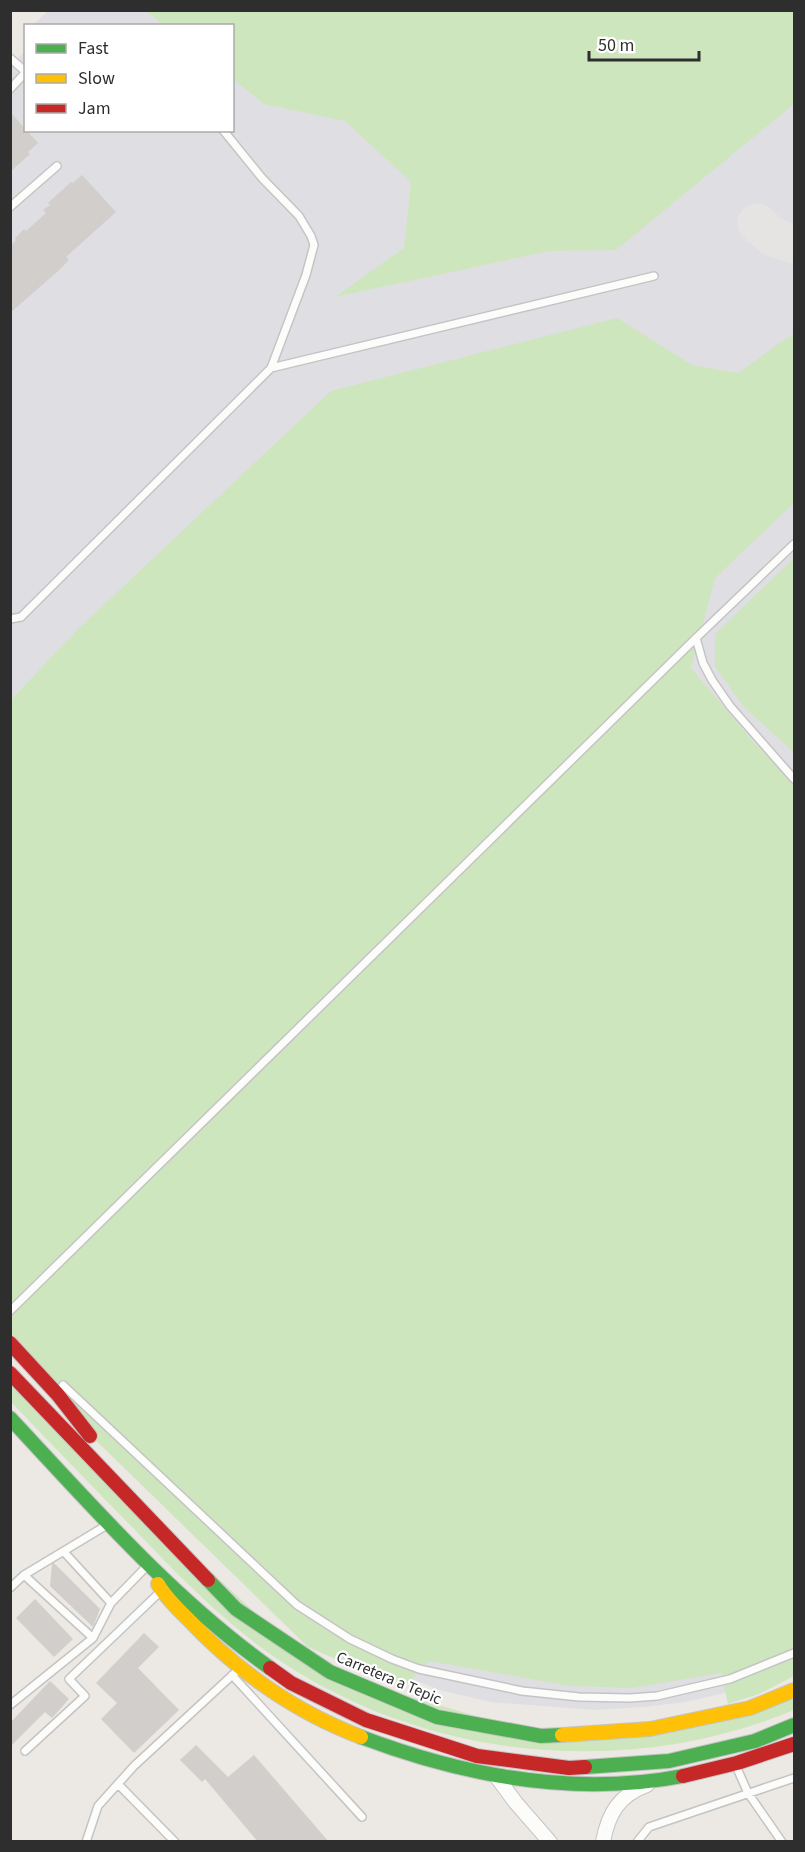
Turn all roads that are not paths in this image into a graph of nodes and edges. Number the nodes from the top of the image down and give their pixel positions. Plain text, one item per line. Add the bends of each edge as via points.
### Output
1 (10, 58) edge
2 (24, 70) edge
3 (24, 74) edge
4 (10, 89) edge
5 (225, 132) edge
6 (57, 166) dead end
7 (10, 207) edge
8 (654, 276) dead end
9 (271, 368) junction
10 (795, 544) edge
11 (10, 619) edge
12 (696, 638) junction
13 (795, 779) edge
14 (10, 1311) edge
15 (10, 1343) edge
16 (10, 1373) edge
17 (61, 1382) dead end
18 (10, 1418) edge
19 (109, 1524) junction
20 (64, 1552) junction
21 (183, 1553) junction
22 (150, 1567) junction
23 (24, 1575) junction
24 (164, 1587) junction
25 (10, 1588) edge
26 (111, 1603) junction
27 (93, 1638) junction
28 (795, 1653) edge
29 (255, 1656) junction
30 (236, 1672) junction
31 (795, 1690) edge
32 (10, 1705) edge
33 (795, 1725) edge
34 (795, 1744) edge
35 (25, 1751) dead end
36 (735, 1764) junction
37 (496, 1776) junction
38 (795, 1778) edge
39 (667, 1779) junction
40 (118, 1784) junction
41 (748, 1792) junction
42 (362, 1817) dead end
43 (86, 1842) edge
44 (175, 1842) edge
45 (550, 1842) edge
46 (603, 1842) edge
47 (637, 1842) edge
48 (782, 1842) edge

1 - 2 lane
3 - 4 lane
5 - 9 lane via 298,216 314,245
6 - 7 lane
8 - 9 lane
9 - 11 lane via 21,617
10 - 12 lane
12 - 13 lane via 703,663 730,706
12 - 14 lane
15 - 21 main road via 58,1395
16 - 21 main road, Carretera a Tepic
17 - 28 lane via 297,1605 350,1639 392,1659 430,1672 522,1691 630,1698 657,1696 730,1679
18 - 19 main road
19 - 20 lane
19 - 22 main road
20 - 23 lane
20 - 26 lane
21 - 31 main road, Carretera a Tepic via 236,1608 330,1672 437,1717 541,1736 650,1730 750,1708
22 - 24 main road
22 - 26 lane
23 - 25 lane
23 - 27 lane
24 - 29 main road
24 - 30 main road via 192,1626
24 - 35 lane via 69,1679 85,1696
26 - 27 lane
27 - 32 lane
29 - 30 lane
29 - 33 main road via 291,1683 366,1720 477,1756 569,1768 669,1761 755,1741
30 - 37 main road via 292,1704 374,1742
30 - 40 lane
30 - 42 lane
34 - 36 main road
36 - 39 main road
36 - 41 lane
37 - 39 main road via 550,1784 610,1786
37 - 45 street
38 - 41 lane
39 - 46 street via 636,1789 619,1801
40 - 43 lane via 98,1806
40 - 44 lane
41 - 47 lane via 649,1827
41 - 48 lane

